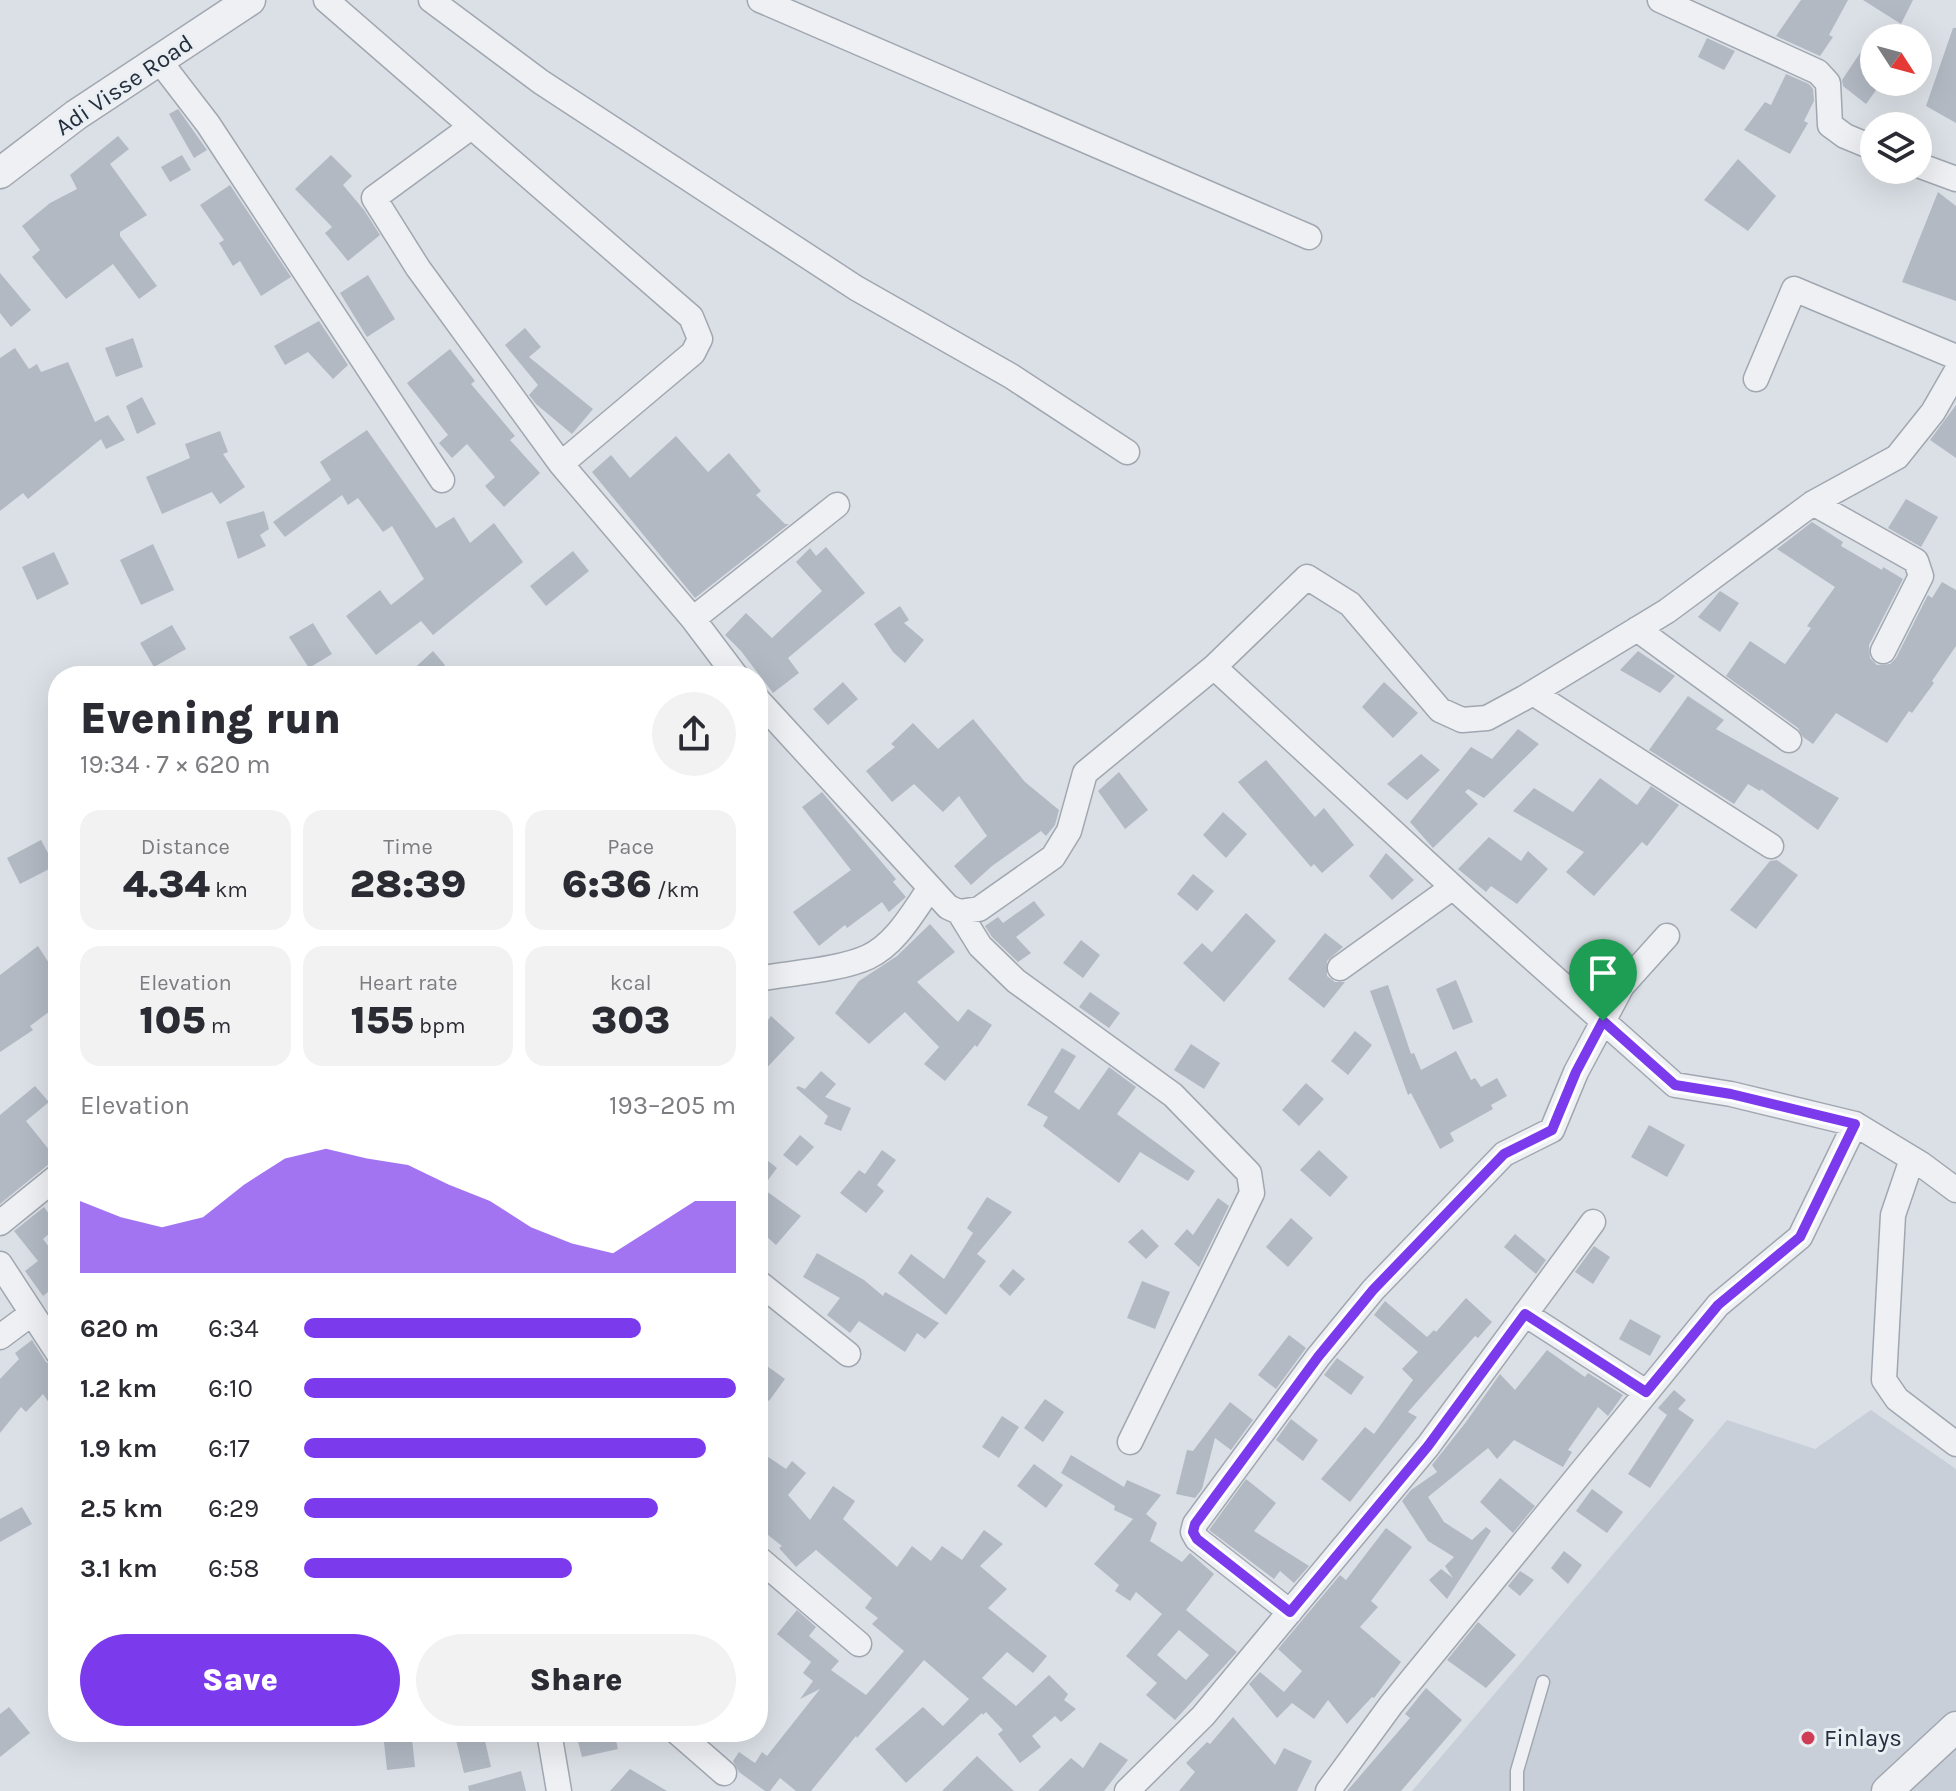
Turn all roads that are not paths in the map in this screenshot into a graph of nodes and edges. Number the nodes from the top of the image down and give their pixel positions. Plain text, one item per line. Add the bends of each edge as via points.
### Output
1 (250, 0) edge
2 (326, 0) edge
3 (431, 0) edge
4 (760, 0) edge
5 (1660, 0) edge
6 (158, 59) junction
7 (471, 127) junction
8 (1860, 142) edge
9 (1932, 170) edge
10 (0, 173) edge
11 (1956, 179) edge
12 (1309, 237) dead end
13 (1956, 357) edge
14 (1956, 372) edge
15 (1756, 379) dead end
16 (1127, 452) dead end
17 (561, 464) junction
18 (442, 480) dead end
19 (1813, 503) junction
20 (837, 505) dead end
21 (693, 619) junction
22 (1637, 629) junction
23 (1883, 651) dead end
24 (728, 666) edge
25 (1214, 667) junction
26 (1533, 693) junction
27 (768, 711) edge
28 (1789, 740) dead end
29 (1771, 846) dead end
30 (1453, 887) junction
31 (930, 888) junction
32 (959, 912) junction
33 (1667, 936) dead end
34 (1340, 968) dead end
35 (768, 977) edge
36 (1603, 1021) junction
37 (1855, 1124) junction
38 (1912, 1159) junction
39 (48, 1184) edge
40 (1956, 1190) edge
41 (1593, 1222) dead end
42 (0, 1223) edge
43 (0, 1264) edge
44 (768, 1290) edge
45 (31, 1314) junction
46 (1525, 1314) junction
47 (0, 1337) edge
48 (48, 1339) edge
49 (848, 1354) dead end
50 (1646, 1392) junction
51 (1130, 1442) dead end
52 (1956, 1444) edge
53 (768, 1567) edge
54 (1290, 1612) junction
55 (859, 1644) dead end
56 (1543, 1682) dead end
57 (1956, 1727) edge
58 (551, 1742) edge
59 (688, 1742) edge
60 (724, 1773) dead end
61 (559, 1791) edge
62 (1127, 1791) edge
63 (1328, 1791) edge
64 (1517, 1791) edge
65 (1887, 1791) edge

1 - 6 street, Adi Visse Road
2 - 7 street
3 - 16 street via 541,82 856,288 1011,376
4 - 12 street
5 - 8 street via 1818,72 1828,83 1830,125
6 - 10 street, Adi Visse Road
6 - 18 street via 208,124
7 - 17 street via 374,198 418,268
7 - 17 street via 691,317 700,339 693,353
9 - 11 street
13 - 15 street via 1794,289
14 - 19 street via 1897,457
17 - 21 street
19 - 22 street
19 - 23 street via 1916,561 1921,576
20 - 21 street
21 - 24 street
22 - 26 street
22 - 28 street
25 - 26 street via 1307,577 1350,604 1440,710 1462,720 1487,718
25 - 30 street
25 - 32 street via 1085,773 1069,831 1053,857 979,909
26 - 29 street
27 - 31 street
30 - 34 street
30 - 36 street
31 - 32 street
31 - 35 street via 899,933 869,956
32 - 51 street via 980,946 1016,981 1173,1095 1249,1173 1252,1193
33 - 36 street via 1622,986
36 - 37 street via 1675,1085
36 - 54 street via 1552,1130 1504,1154 1373,1290 1195,1524 1197,1539
37 - 38 street
37 - 50 street via 1800,1237 1718,1305
38 - 40 street
38 - 52 street via 1893,1215 1884,1380 1897,1399
39 - 42 street
41 - 46 street
43 - 45 street
44 - 49 street
45 - 47 street
45 - 48 street
46 - 50 street
46 - 54 street via 1428,1446
50 - 63 street via 1391,1705
53 - 55 street
54 - 62 street via 1203,1716
56 - 64 lane via 1517,1771
57 - 65 street
58 - 61 street
59 - 60 street

